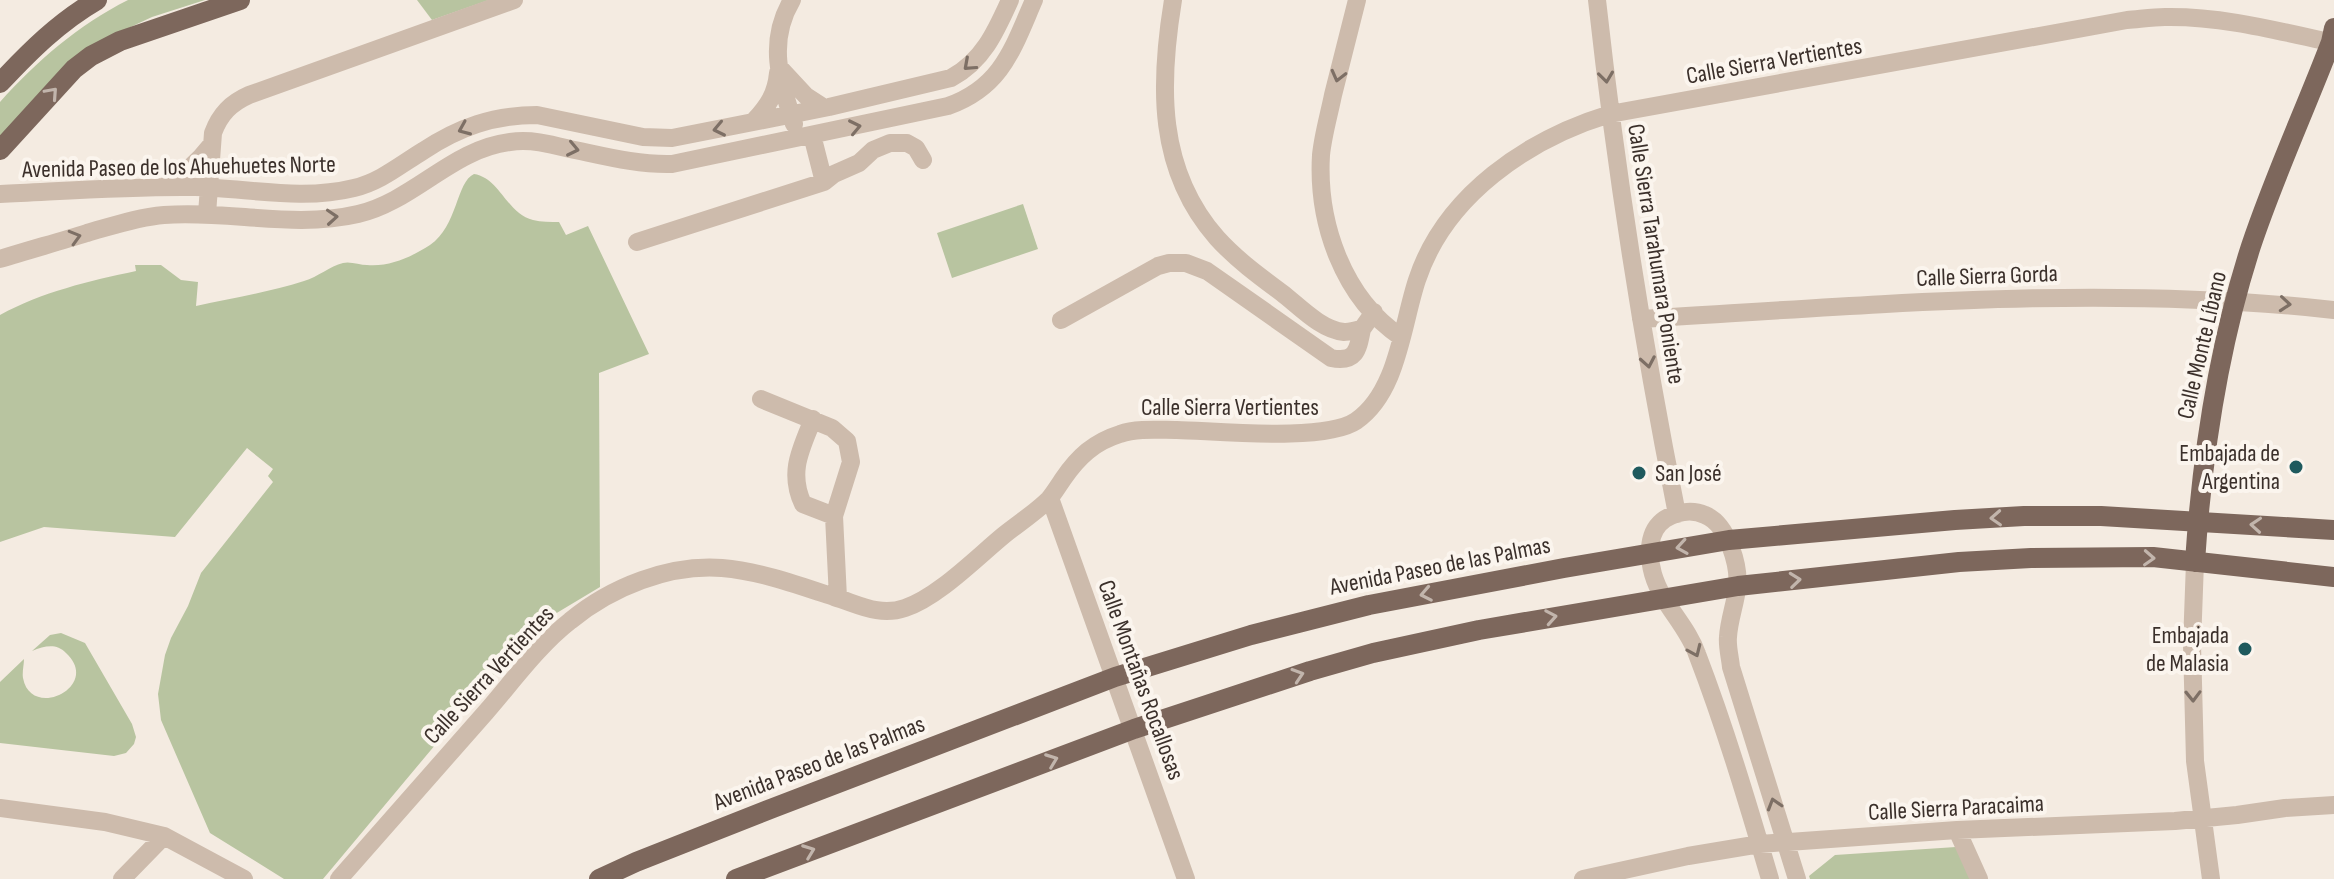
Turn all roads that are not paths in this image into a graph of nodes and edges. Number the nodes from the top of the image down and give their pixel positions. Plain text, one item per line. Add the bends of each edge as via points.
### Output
1 (97, 0) edge
2 (240, 0) edge
3 (514, 0) edge
4 (792, 0) edge
5 (1010, 0) edge
6 (1034, 0) edge
7 (1173, 0) edge
8 (1357, 0) edge
9 (1597, 0) edge
10 (2333, 38) edge
11 (778, 66) junction
12 (0, 83) edge
13 (823, 107) junction
14 (790, 114) junction
15 (1610, 114) junction
16 (754, 121) junction
17 (805, 137) junction
18 (212, 144) junction
19 (0, 150) edge
20 (923, 160) dead end
21 (824, 182) junction
22 (162, 188) junction
23 (208, 188) junction
24 (0, 194) edge
25 (207, 214) junction
26 (637, 242) dead end
27 (0, 259) edge
28 (2236, 300) junction
29 (2334, 310) edge
30 (1374, 312) junction
31 (1641, 319) junction
32 (1061, 320) dead end
33 (1362, 329) junction
34 (1401, 337) junction
35 (761, 399) dead end
36 (813, 419) junction
37 (1050, 498) junction
38 (1677, 514) junction
39 (834, 516) junction
40 (2198, 521) junction
41 (2334, 530) edge
42 (1729, 540) junction
43 (1649, 553) junction
44 (2195, 562) junction
45 (2334, 577) edge
46 (1738, 586) junction
47 (838, 598) junction
48 (1662, 598) junction
49 (1115, 677) junction
50 (1134, 729) junction
51 (2334, 805) edge
52 (0, 808) edge
53 (2202, 819) junction
54 (1957, 830) junction
55 (164, 836) junction
56 (1786, 842) junction
57 (1760, 844) junction
58 (122, 879) edge
59 (244, 879) edge
60 (339, 879) edge
61 (599, 879) edge
62 (736, 879) edge
63 (1186, 879) edge
64 (1583, 879) edge
65 (1770, 879) edge
66 (1797, 879) edge
67 (1979, 879) edge
68 (2211, 879) edge

1 - 12 main road via 63,21
19 -> 2 main road via 74,69 105,48
3 - 18 street via 239,100 222,114
4 - 11 street via 777,37
5 -> 13 street, Avenida Paseo de los Ahuehuetes Norte via 988,44 960,73 941,82
17 -> 6 street, Avenida Paseo de los Ahuehuetes Norte via 948,106 974,95 1003,67
7 - 33 street via 1165,119 1175,165 1192,204 1243,264 1323,325 1343,332
8 -> 30 street via 1326,126 1322,187 1332,242 1358,296
9 -> 15 street, Calle Sierra Tarahumara Poniente
10 - 15 street, Calle Sierra Vertientes via 2212,19 2127,20
10 - 28 main road, Calle Monte Líbano via 2251,246
11 - 13 street
11 - 14 street
11 - 16 street via 777,87
13 - 14 street, Avenida Paseo de los Ahuehuetes Norte
14 - 16 street, Avenida Paseo de los Ahuehuetes Norte
14 - 17 street
15 - 31 street, Calle Sierra Tarahumara Poniente
15 - 34 street, Calle Sierra Vertientes via 1525,152 1478,187 1431,248
16 -> 23 street, Avenida Paseo de los Ahuehuetes Norte via 656,139 537,115 504,116 458,131 379,180 353,189 293,193
17 - 21 street
25 -> 17 street, Avenida Paseo de los Ahuehuetes Norte via 269,220 359,214 390,203 469,154 508,142 534,141 656,165
18 - 22 street
18 - 23 street
20 - 21 street via 907,143 890,143
21 - 26 street
22 - 23 street, Avenida Paseo de los Ahuehuetes Norte
22 - 24 street, Avenida Paseo de los Ahuehuetes Norte
23 - 25 street
27 -> 25 street, Avenida Paseo de los Ahuehuetes Norte via 118,224 161,215
28 -> 29 street, Calle Sierra Gorda
28 - 31 street, Calle Sierra Gorda via 1975,299
28 - 40 main road, Calle Monte Líbano via 2223,348
30 - 33 street
30 - 34 street
31 -> 38 street, Calle Sierra Tarahumara Poniente
32 - 33 street via 1158,266 1178,263 1207,271 1331,358 1353,356
34 - 37 street, Calle Sierra Vertientes via 1380,396 1356,421 1333,431 1305,433 1125,432 1097,443 1076,461
35 - 36 street
36 - 39 street via 847,441 851,462
36 - 39 street via 796,463 796,489 803,504
37 - 47 street, Calle Sierra Vertientes via 929,596 903,609 881,612
37 - 49 street, Calle Montañas Rocallosas
38 - 42 street via 1708,516
38 - 43 street via 1653,533
39 - 47 street
41 -> 40 main road, Avenida Paseo de las Palmas
40 -> 42 main road, Avenida Paseo de las Palmas via 2024,516
40 - 44 main road, Calle Monte Líbano
42 -> 43 main road, Avenida Paseo de las Palmas
42 - 46 street
43 - 48 street
43 -> 49 main road, Avenida Paseo de las Palmas via 1369,605
44 - 45 main road
46 -> 44 main road via 2031,558
44 -> 53 street, Calle Monte Líbano via 2193,712
46 - 48 main road
56 -> 46 street via 1731,667 1727,638
47 - 60 street, Calle Sierra Vertientes via 722,568 652,576 610,594 570,621 534,656
50 -> 48 main road via 1373,653
48 -> 57 street via 1696,650
49 - 50 street, Calle Montañas Rocallosas
49 - 61 main road, Avenida Paseo de las Palmas
62 -> 50 main road
50 - 63 street, Calle Montañas Rocallosas
51 - 53 street, Calle Sierra Paracaima
52 - 55 street
53 - 54 street, Calle Sierra Paracaima
53 - 68 street, Calle Monte Líbano
54 - 56 street, Calle Sierra Paracaima
54 - 67 street
55 - 58 street
55 - 59 street
56 - 57 street, Calle Sierra Paracaima
56 - 66 street
57 - 64 street, Calle Sierra Paracaima
57 - 65 street

